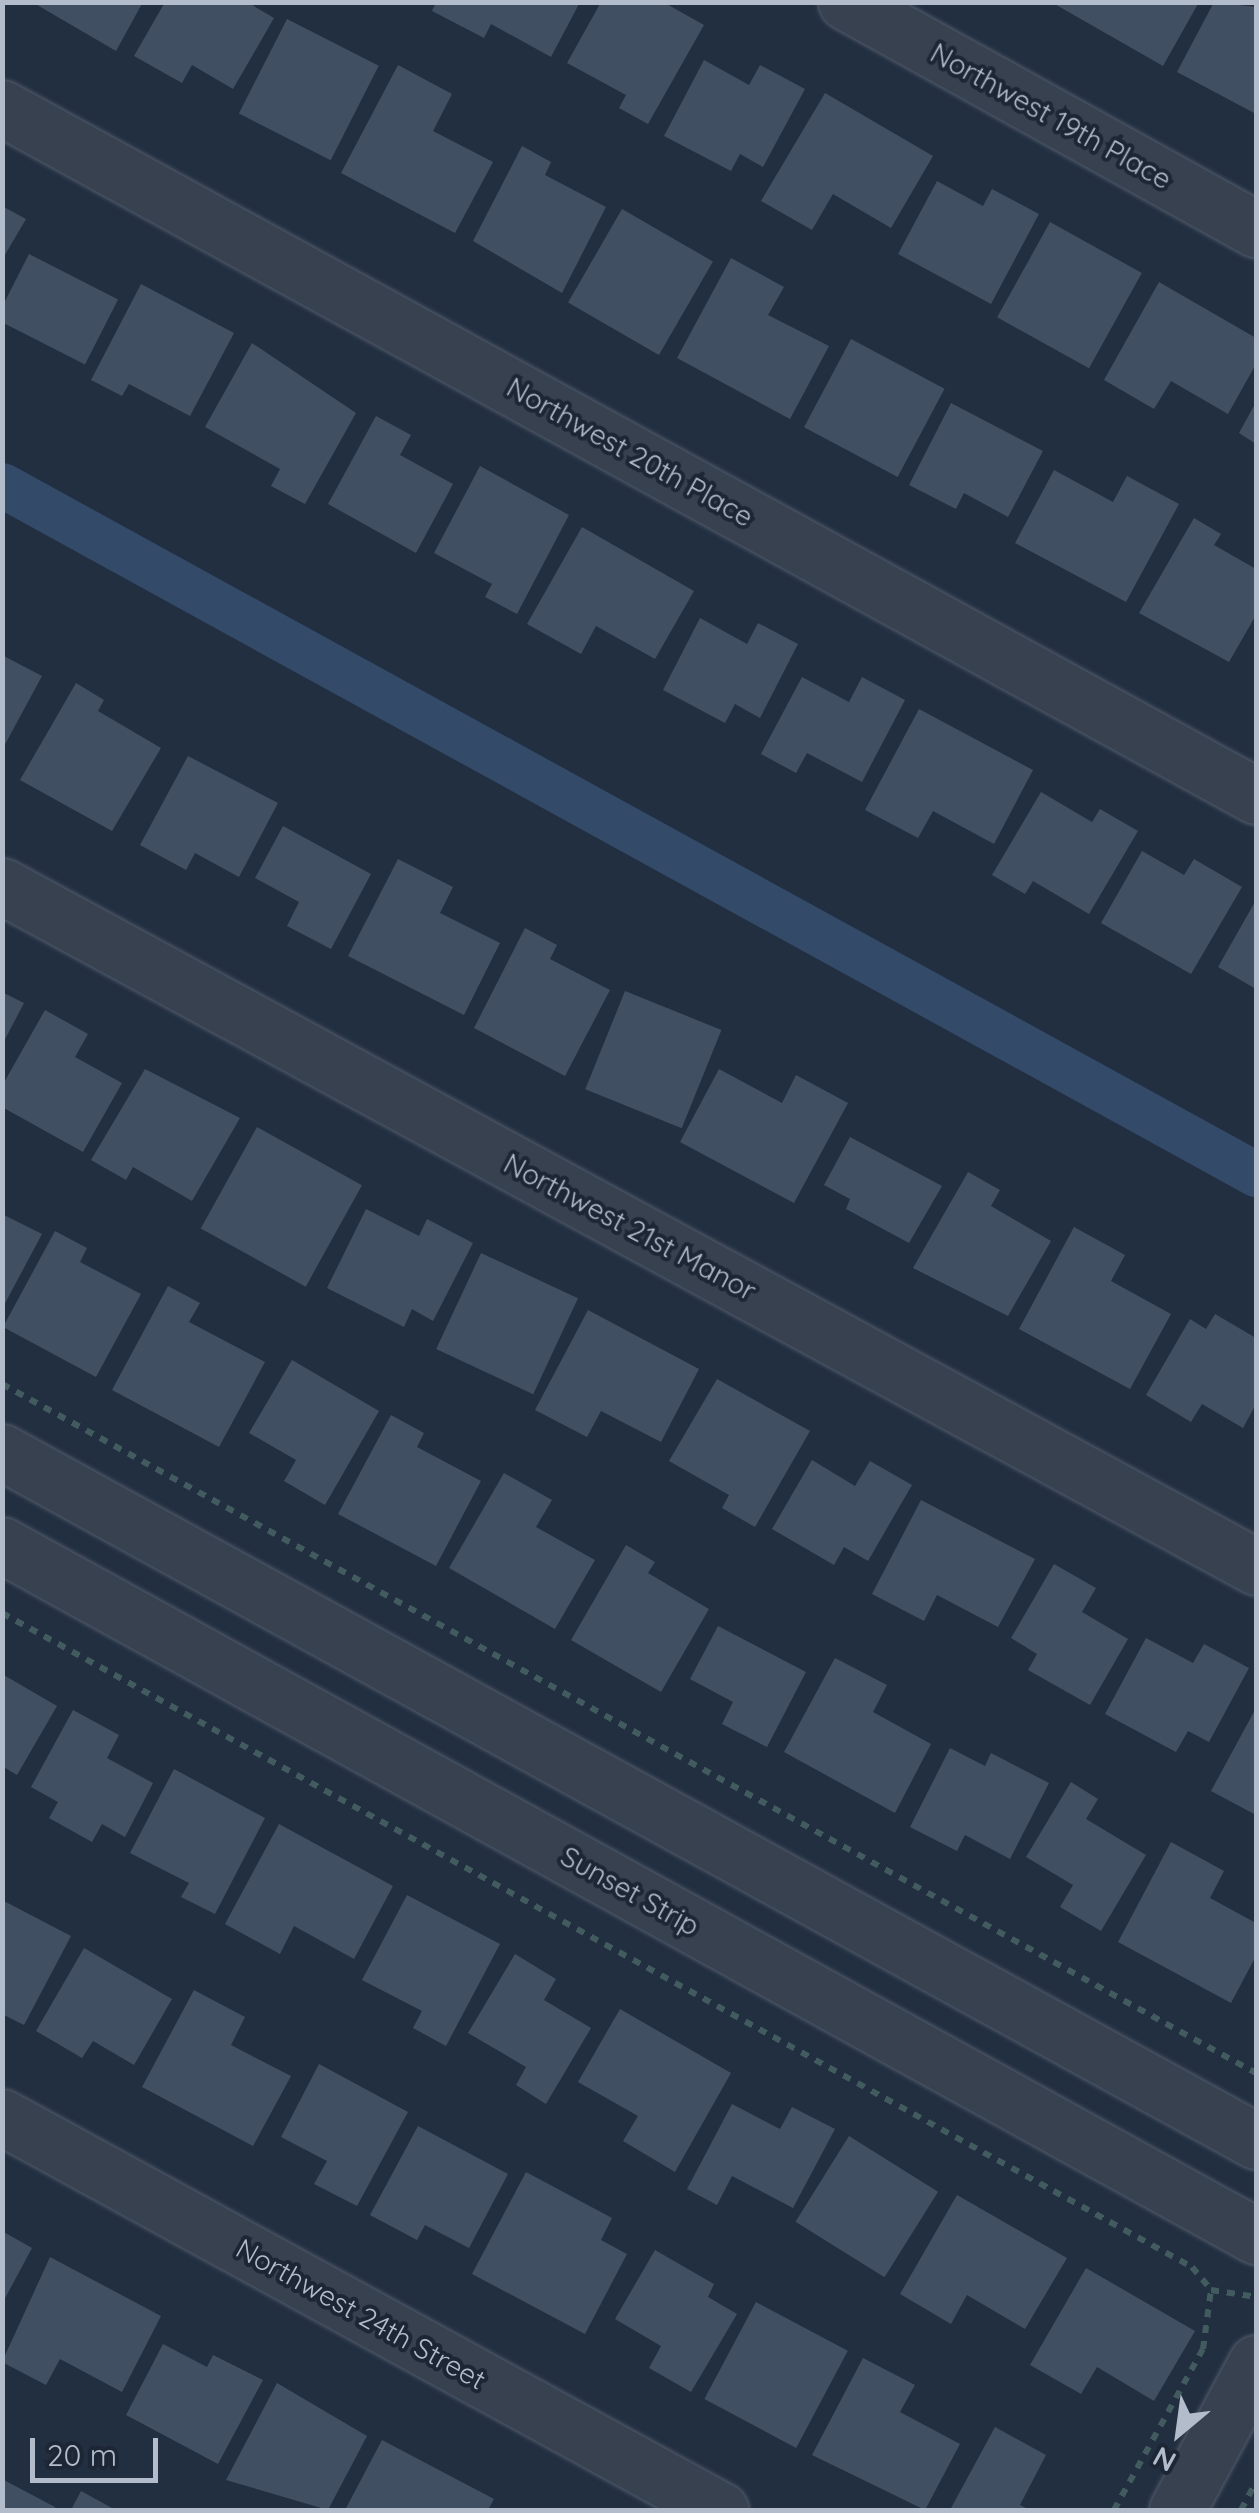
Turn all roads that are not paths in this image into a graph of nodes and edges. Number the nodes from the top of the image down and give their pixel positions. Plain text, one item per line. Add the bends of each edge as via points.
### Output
1 (846, 2) edge
2 (2, 108) edge
3 (1256, 229) edge
4 (1256, 796) edge
5 (2, 886) edge
6 (2, 1452) edge
7 (2, 1545) edge
8 (1256, 1567) edge
9 (2, 2118) edge
10 (1256, 2141) edge
11 (1256, 2236) edge
12 (1256, 2363) edge
13 (720, 2510) edge
14 (1177, 2510) edge

1 - 3 street, Northwest 19th Place
2 - 4 street, Northwest 20th Place
5 - 8 street, Northwest 21st Manor
6 - 10 street
7 - 11 street, Sunset Strip
9 - 13 street, Northwest 24th Street
12 - 14 street

